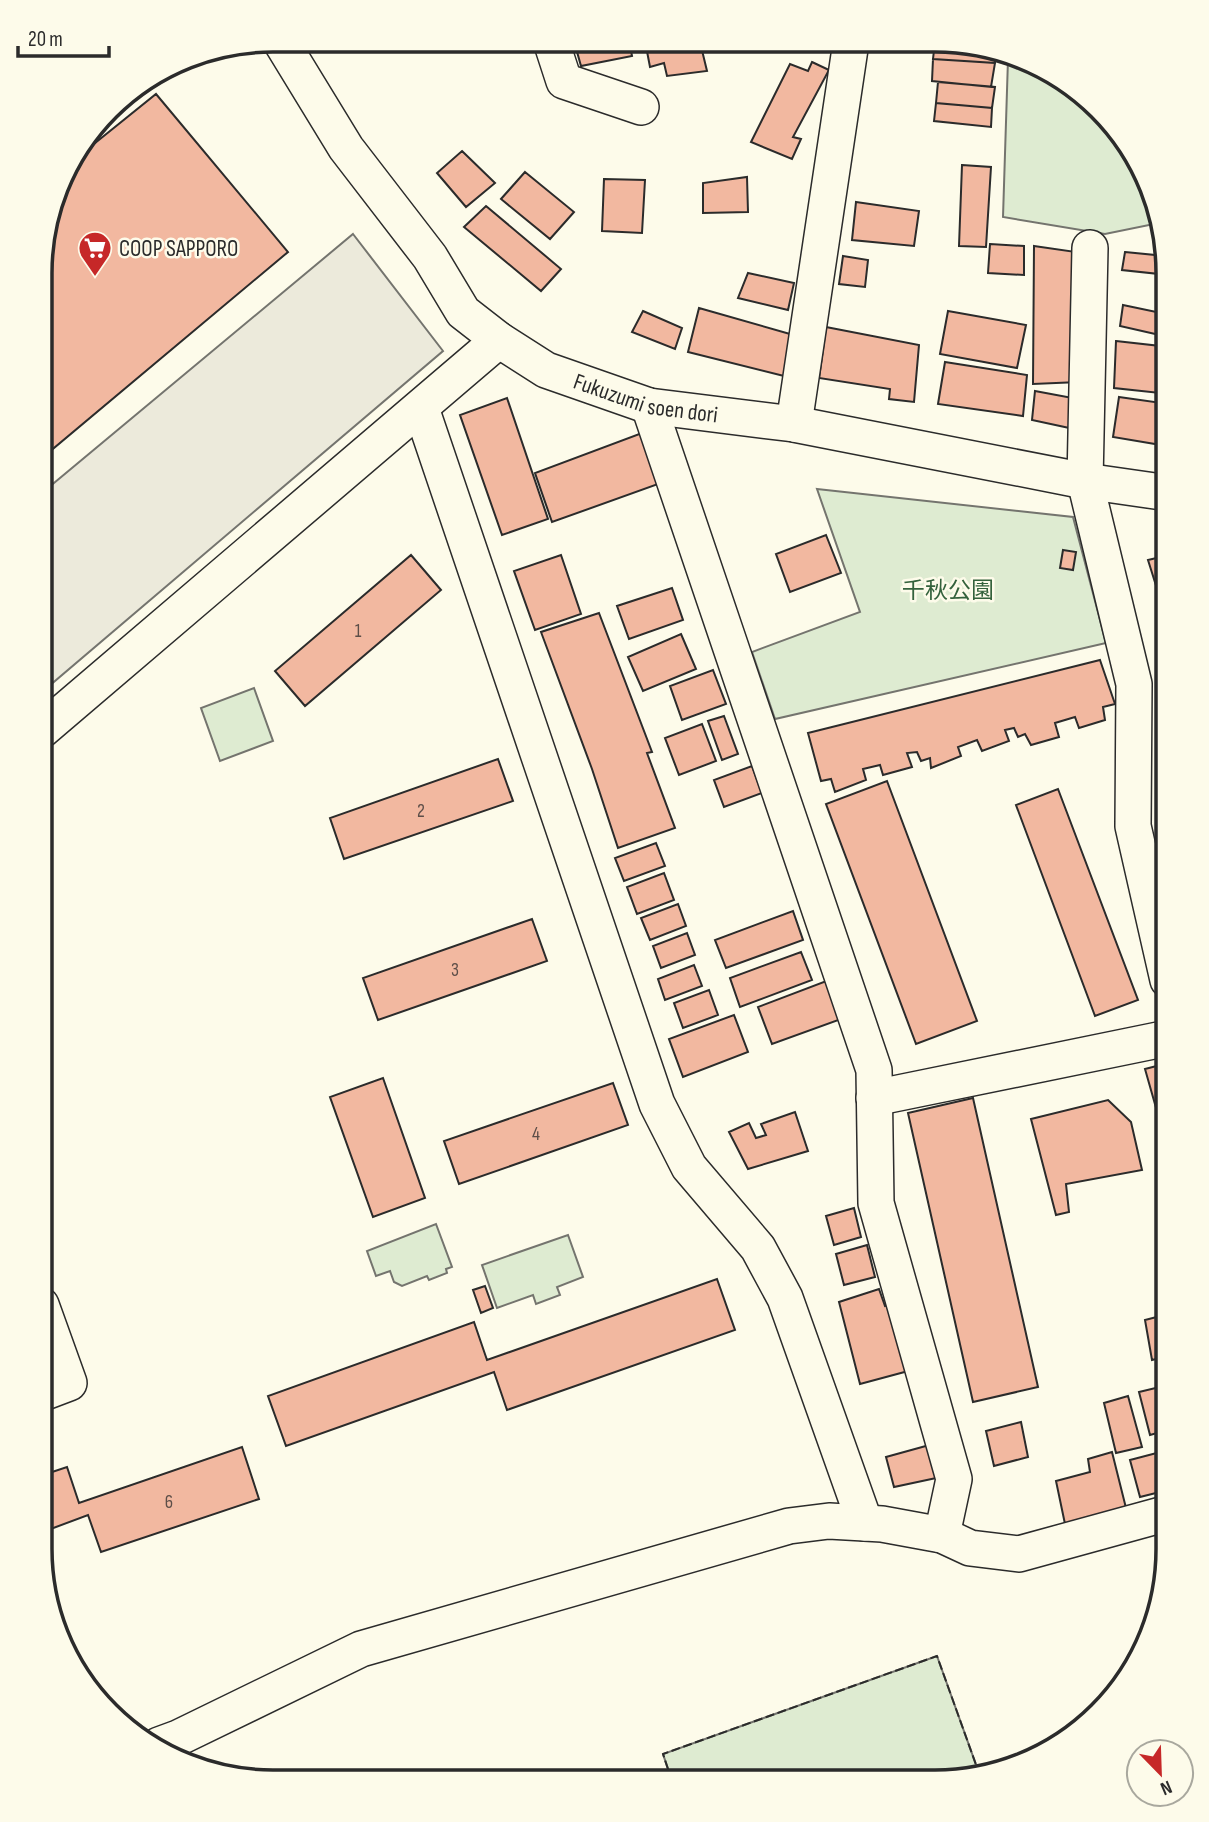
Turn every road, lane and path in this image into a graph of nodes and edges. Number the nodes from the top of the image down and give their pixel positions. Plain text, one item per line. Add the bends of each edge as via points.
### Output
1 (849, 52) edge
2 (288, 53) edge
3 (555, 53) edge
4 (641, 107) dead end
5 (1090, 248) dead end
6 (499, 340) junction
7 (649, 406) junction
8 (421, 408) junction
9 (794, 424) junction
10 (1085, 481) junction
11 (1156, 491) edge
12 (53, 720) edge
13 (1156, 927) edge
14 (1156, 1040) edge
15 (874, 1097) junction
16 (53, 1338) edge
17 (53, 1389) edge
18 (1156, 1516) edge
19 (865, 1523) junction
20 (942, 1535) junction
21 (167, 1742) edge

1 - 9 street
2 - 6 street, Fukuzumi soen dori via 346,148 430,257 463,312
3 - 4 street via 564,81
5 - 10 street
6 - 7 street, Fukuzumi soen dori via 546,370
6 - 8 street
7 - 9 street, Fukuzumi soen dori
7 - 15 street via 874,1070
8 - 12 street
8 - 19 street via 657,1104 689,1167 758,1248 785,1298
9 - 10 street, Fukuzumi soen dori
10 - 11 street, Fukuzumi soen dori
10 - 13 street via 1134,684 1133,826
14 - 15 street
15 - 20 street via 876,1203 954,1479
16 - 17 street via 69,1382
18 - 20 street via 1019,1554 970,1548
19 - 20 street
19 - 21 street via 789,1526 361,1649

